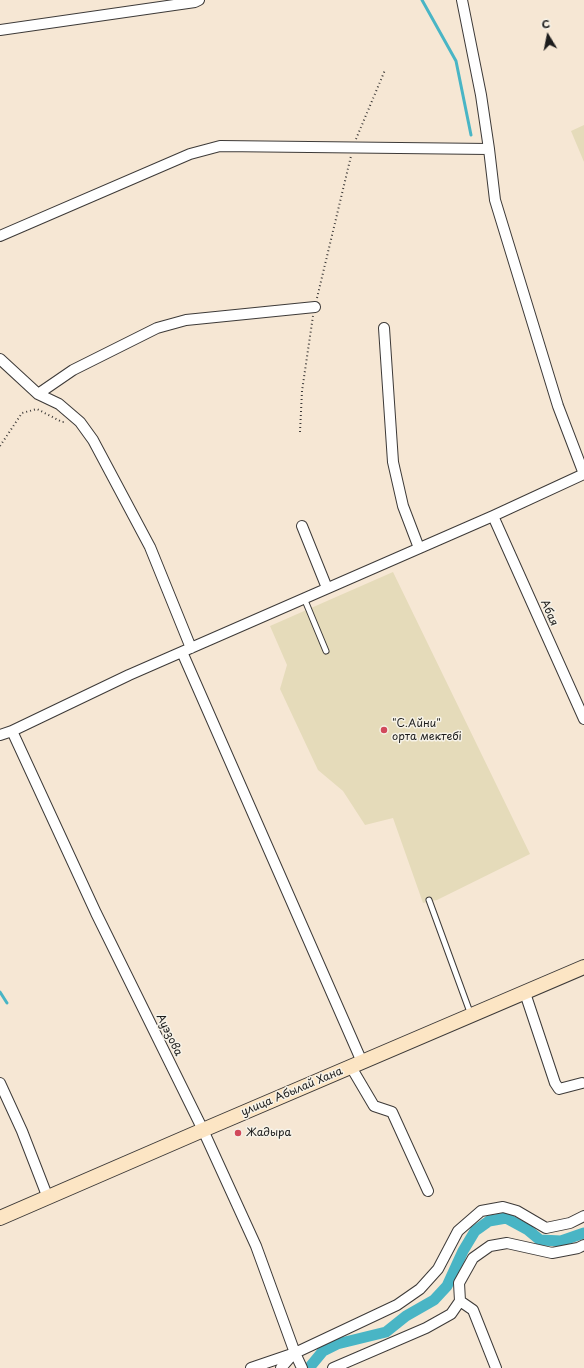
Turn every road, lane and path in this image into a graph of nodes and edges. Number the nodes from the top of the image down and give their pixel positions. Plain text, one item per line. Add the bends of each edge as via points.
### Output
1 (199, 0) edge
2 (462, 0) edge
3 (0, 30) edge
4 (385, 70) dead end
5 (353, 148) junction
6 (489, 149) junction
7 (0, 236) edge
8 (315, 307) junction
9 (384, 328) dead end
10 (0, 359) edge
11 (38, 394) junction
12 (80, 422) junction
13 (300, 432) dead end
14 (0, 446) edge
15 (584, 474) edge
16 (493, 516) junction
17 (302, 526) dead end
18 (419, 548) junction
19 (327, 588) junction
20 (304, 598) junction
21 (187, 650) junction
22 (326, 651) dead end
23 (584, 719) edge
24 (12, 731) junction
25 (0, 735) edge
26 (429, 900) dead end
27 (584, 968) edge
28 (525, 993) junction
29 (471, 1016) junction
30 (356, 1065) junction
31 (0, 1083) edge
32 (582, 1083) dead end
33 (203, 1130) junction
34 (428, 1191) dead end
35 (48, 1198) junction
36 (584, 1216) edge
37 (0, 1218) edge
38 (584, 1245) edge
39 (460, 1300) junction
40 (295, 1353) junction
41 (252, 1368) edge
42 (281, 1368) edge
43 (302, 1368) edge
44 (333, 1368) edge
45 (496, 1368) edge

1 - 3 street
2 - 6 street
4 - 5 path
5 - 6 street
5 - 7 street via 220,146 190,154
5 - 8 path
6 - 15 street via 494,200 558,406
8 - 11 street via 186,320 157,328 73,370
8 - 13 path via 302,391
9 - 18 street via 393,462 403,506
10 - 11 street
11 - 12 street via 59,404
12 - 14 path via 62,422 37,409 22,413
12 - 21 street via 93,440 150,547
15 - 16 street
16 - 18 street
16 - 23 street, Абая
17 - 19 street
18 - 19 street
19 - 20 street
20 - 21 street
20 - 22 lane
21 - 24 street
21 - 30 street
24 - 25 street
24 - 33 street, Ауэзова via 96,913
26 - 29 lane
27 - 28 main road, улица Абылай Хана
28 - 29 main road, улица Абылай Хана
28 - 32 street via 559,1089
29 - 30 main road, улица Абылай Хана
30 - 33 main road, улица Абылай Хана
30 - 34 street via 374,1106 392,1112
31 - 35 street
33 - 35 main road, улица Абылай Хана
33 - 40 street, Ауэзова via 256,1246
35 - 37 main road, улица Абылай Хана
36 - 40 street via 570,1223 546,1228 517,1211 504,1207 481,1211 458,1231 438,1269 420,1289 397,1305
38 - 39 street via 552,1253 507,1243 490,1246 473,1258 459,1282
39 - 44 street via 451,1314 426,1328
39 - 45 street via 473,1310
40 - 41 street
40 - 42 street
40 - 43 street, Ауэзова

